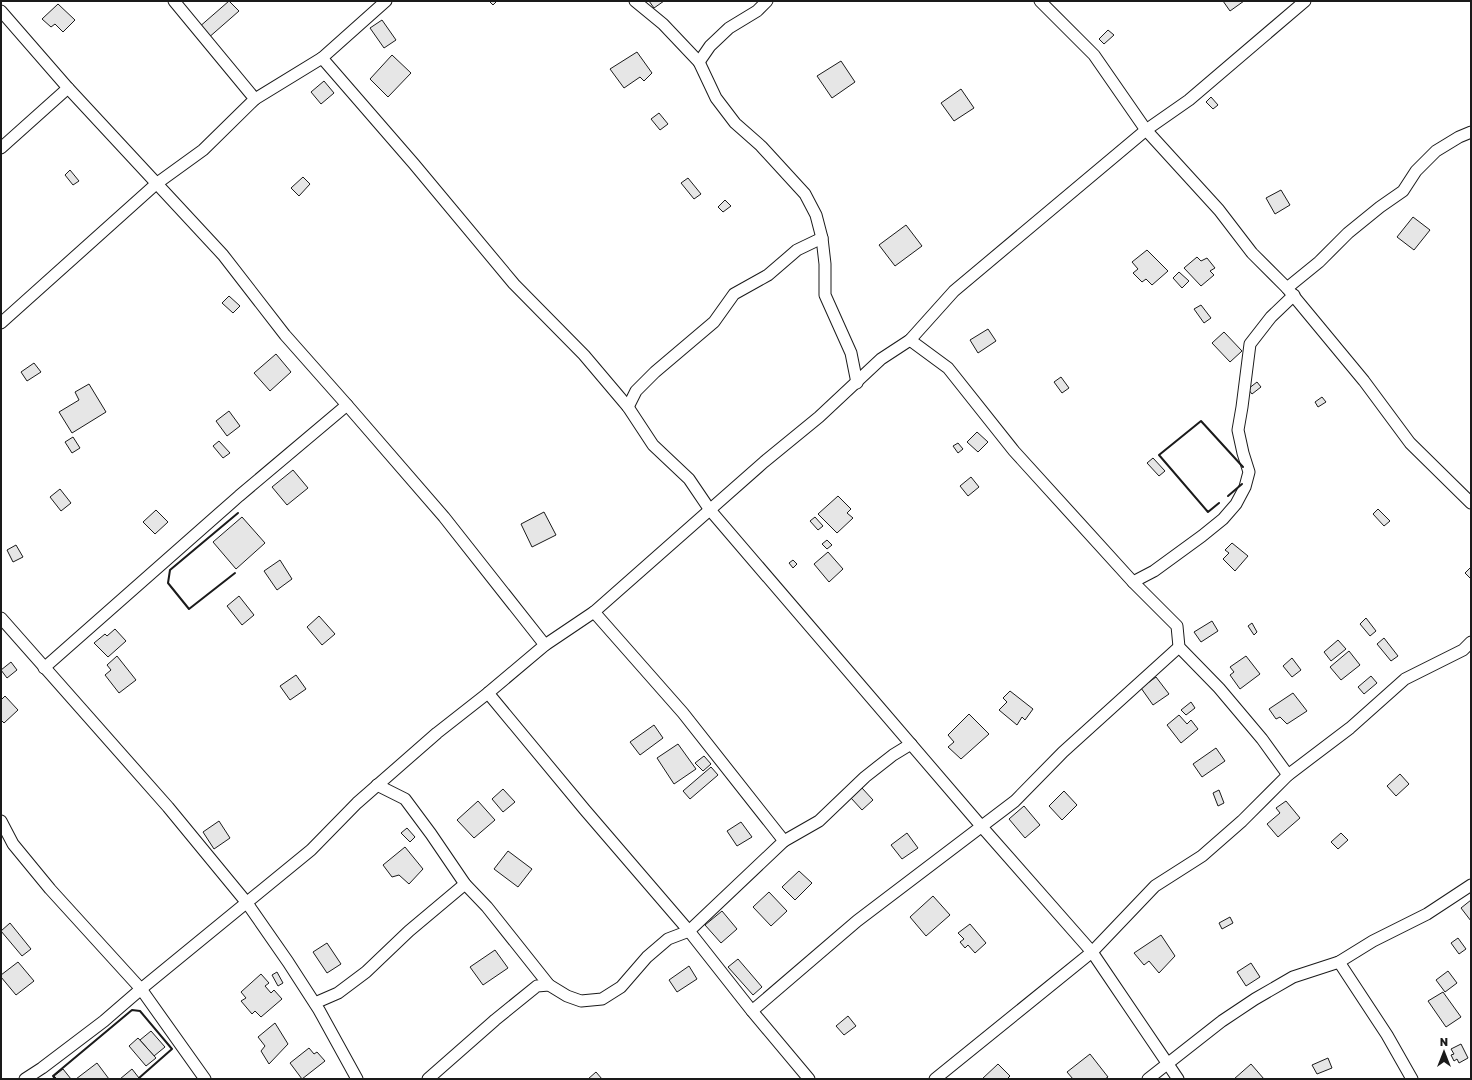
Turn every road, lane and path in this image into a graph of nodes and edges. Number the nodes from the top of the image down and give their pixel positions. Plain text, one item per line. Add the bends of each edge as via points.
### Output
1 (174, 1) edge
2 (386, 1) edge
3 (635, 1) edge
4 (767, 1) edge
5 (1040, 1) edge
6 (1306, 1) edge
7 (1, 11) edge
8 (322, 58) junction
9 (699, 62) junction
10 (68, 88) junction
11 (255, 99) junction
12 (1146, 130) junction
13 (1471, 132) edge
14 (1, 148) edge
15 (156, 184) junction
16 (822, 238) junction
17 (1290, 292) junction
18 (1, 323) edge
19 (910, 340) junction
20 (857, 383) junction
21 (348, 404) junction
22 (628, 407) junction
23 (1471, 503) edge
24 (710, 510) junction
25 (1133, 582) junction
26 (594, 612) junction
27 (1, 618) edge
28 (1471, 642) edge
29 (545, 645) junction
30 (1179, 647) junction
31 (44, 668) junction
32 (488, 693) junction
33 (912, 744) junction
34 (1288, 775) junction
35 (377, 785) junction
36 (1, 821) edge
37 (982, 827) junction
38 (784, 841) junction
39 (465, 884) junction
40 (1471, 885) edge
41 (247, 903) junction
42 (689, 931) junction
43 (1092, 952) junction
44 (1338, 962) junction
45 (549, 985) junction
46 (141, 989) junction
47 (315, 1003) junction
48 (752, 1011) junction
49 (1168, 1063) junction
50 (25, 1079) edge
51 (205, 1079) edge
52 (357, 1079) edge
53 (428, 1079) edge
54 (809, 1079) edge
55 (935, 1079) edge
56 (1148, 1079) edge
57 (1178, 1079) edge
58 (1412, 1079) edge

1 - 11 street
2 - 8 street
3 - 9 street via 664,24
4 - 9 street via 757,11 729,28 710,46
5 - 12 street via 1094,56
6 - 12 street via 1189,100
7 - 10 street
8 - 11 street
8 - 22 street via 514,284 584,355
9 - 16 street via 716,98 735,123 761,146 805,194 816,214
10 - 14 street
10 - 15 street
11 - 15 street via 202,150
12 - 17 street via 1219,210 1252,253
12 - 19 street via 954,291
13 - 17 street via 1436,151 1416,171 1403,191 1348,233
15 - 18 street
15 - 21 street via 223,255 285,335
16 - 20 street via 825,295 851,353
16 - 22 street via 797,250 768,274 734,294 714,322 636,391
17 - 23 street via 1364,381 1410,443
17 - 25 street via 1250,344 1238,430 1249,472 1246,486 1236,504 1223,519 1154,571
19 - 20 street via 881,359
19 - 25 street via 948,368 1014,451
20 - 24 street
21 - 29 street via 444,517
21 - 31 street via 239,496
22 - 24 street via 652,444 689,479
24 - 26 street
24 - 33 street
25 - 30 street via 1177,626
26 - 29 street
26 - 38 street via 683,713
27 - 31 street
28 - 34 street via 1463,650 1405,679 1350,728
29 - 32 street
30 - 34 street via 1219,688
30 - 37 street via 1064,752 1015,801
31 - 41 street via 168,807
32 - 35 street
32 - 42 street
33 - 37 street
33 - 38 street via 865,777 819,821
34 - 43 street via 1202,856 1155,886
35 - 39 street via 405,799
35 - 41 street via 311,850
36 - 46 street via 13,844 50,889
37 - 43 street
37 - 48 street via 858,921
38 - 42 street
39 - 45 street via 487,907
39 - 47 street via 409,931 366,972 338,993
40 - 44 street via 1427,914 1373,940
41 - 46 street
41 - 47 street
42 - 45 street via 668,940 647,957 621,987 602,999 581,1001 566,996
42 - 48 street
43 - 49 street
43 - 55 street
44 - 49 street via 1293,977 1255,999
44 - 58 street
45 - 53 street via 536,986
46 - 50 street via 104,1022
46 - 51 street
47 - 52 street
48 - 54 street
49 - 56 street
49 - 57 street

